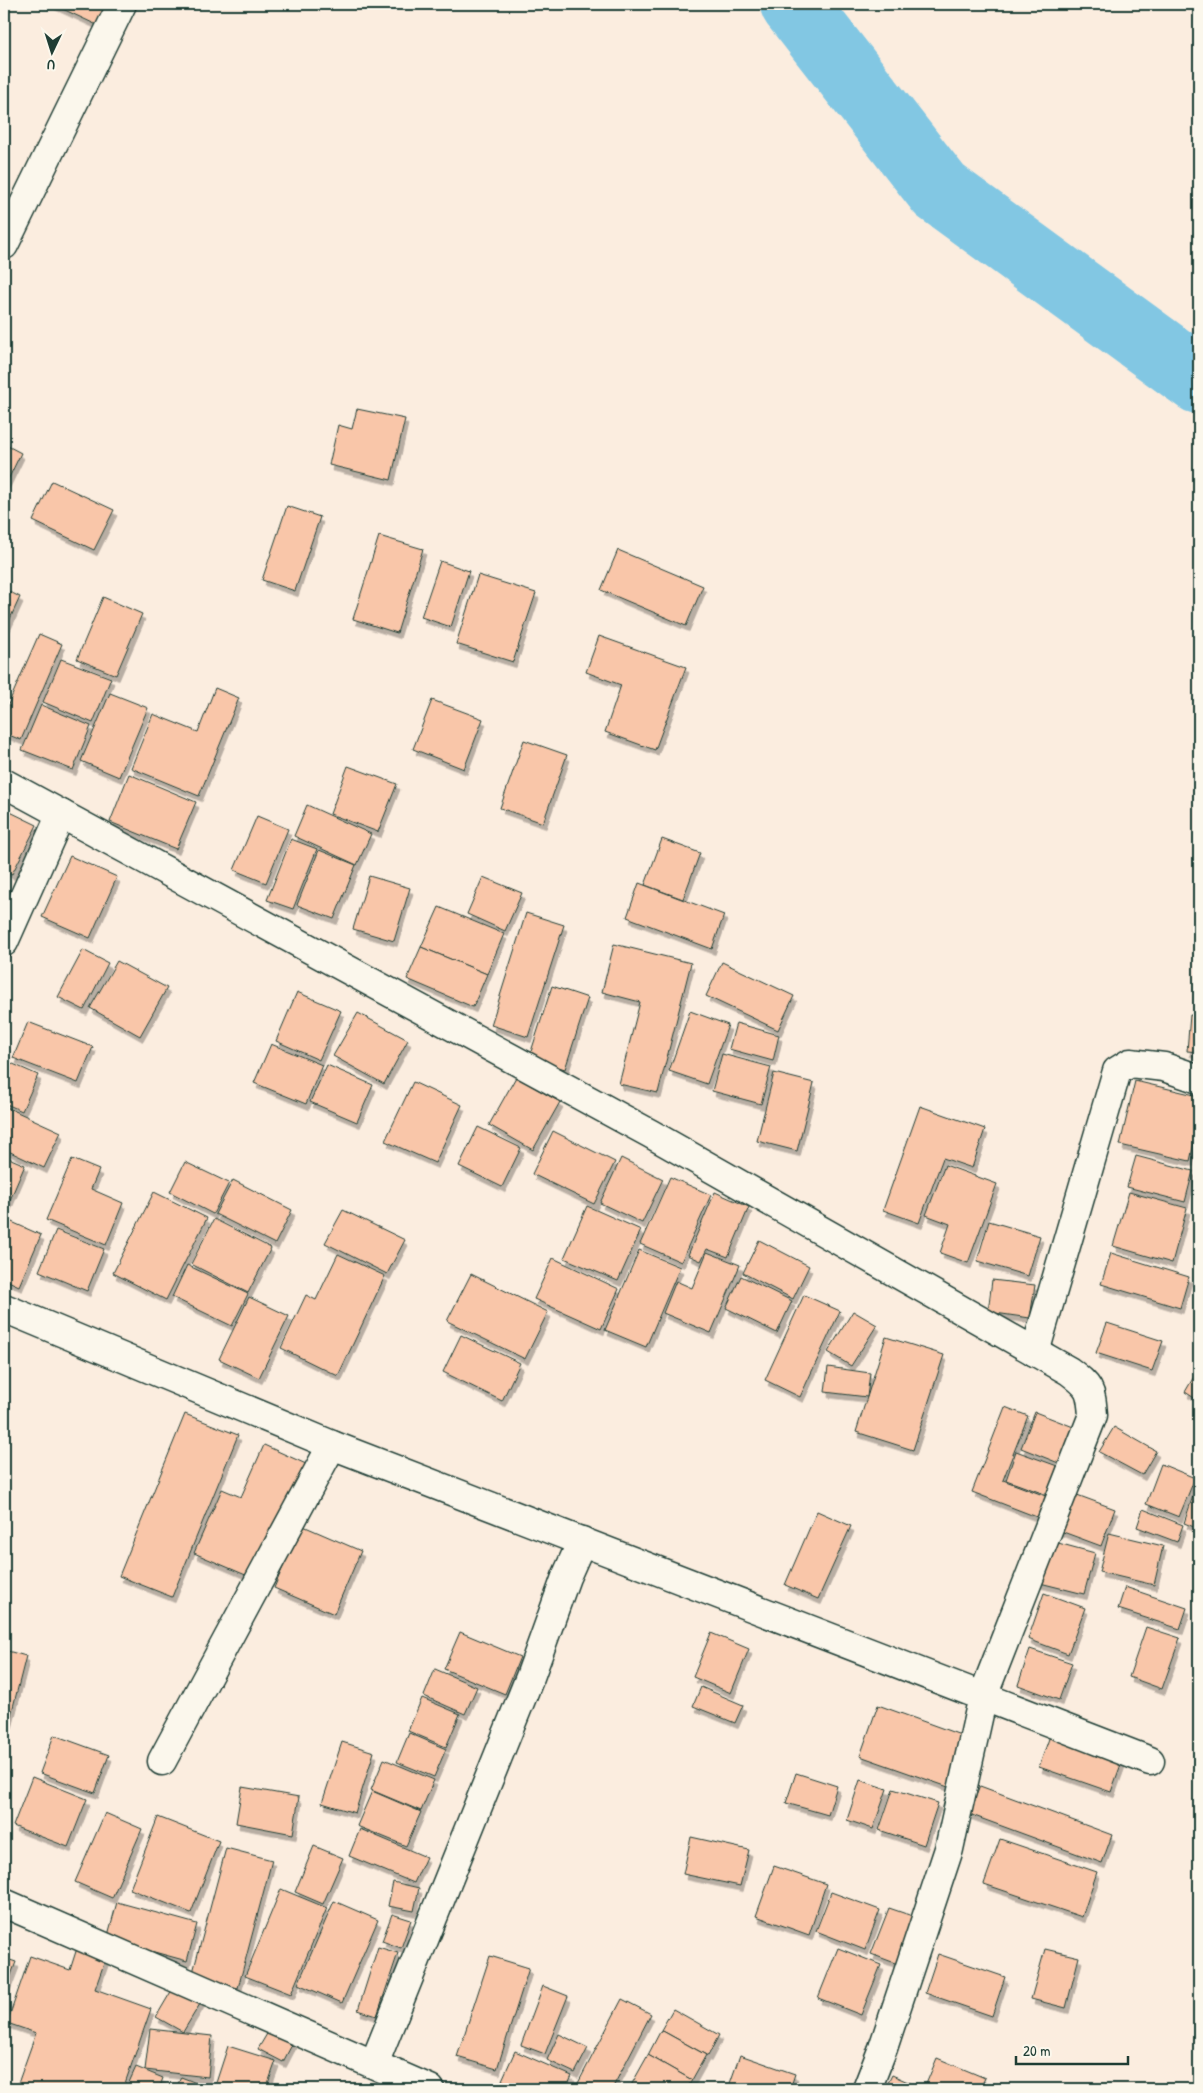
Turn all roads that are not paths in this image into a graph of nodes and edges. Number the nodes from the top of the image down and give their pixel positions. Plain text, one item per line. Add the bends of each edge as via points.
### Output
1 (122, 4) edge
2 (4, 245) edge
3 (4, 783) edge
4 (61, 814) junction
5 (4, 942) edge
6 (1199, 1079) edge
7 (4, 1308) edge
8 (1036, 1352) junction
9 (332, 1445) junction
10 (582, 1541) junction
11 (983, 1696) junction
12 (162, 1761) dead end
13 (1150, 1761) dead end
14 (4, 1903) edge
15 (374, 2064) junction
16 (430, 2089) edge
17 (867, 2089) edge

1 - 2 street
3 - 4 street
4 - 5 street
4 - 8 street via 651,1134
6 - 8 street via 1164,1067 1130,1063 1117,1071
7 - 9 street
8 - 11 street via 1085,1383 1092,1395 1093,1415
9 - 10 street
9 - 12 street
10 - 11 street
10 - 15 street
11 - 13 street
11 - 17 street via 949,1849
14 - 15 street
15 - 16 street

